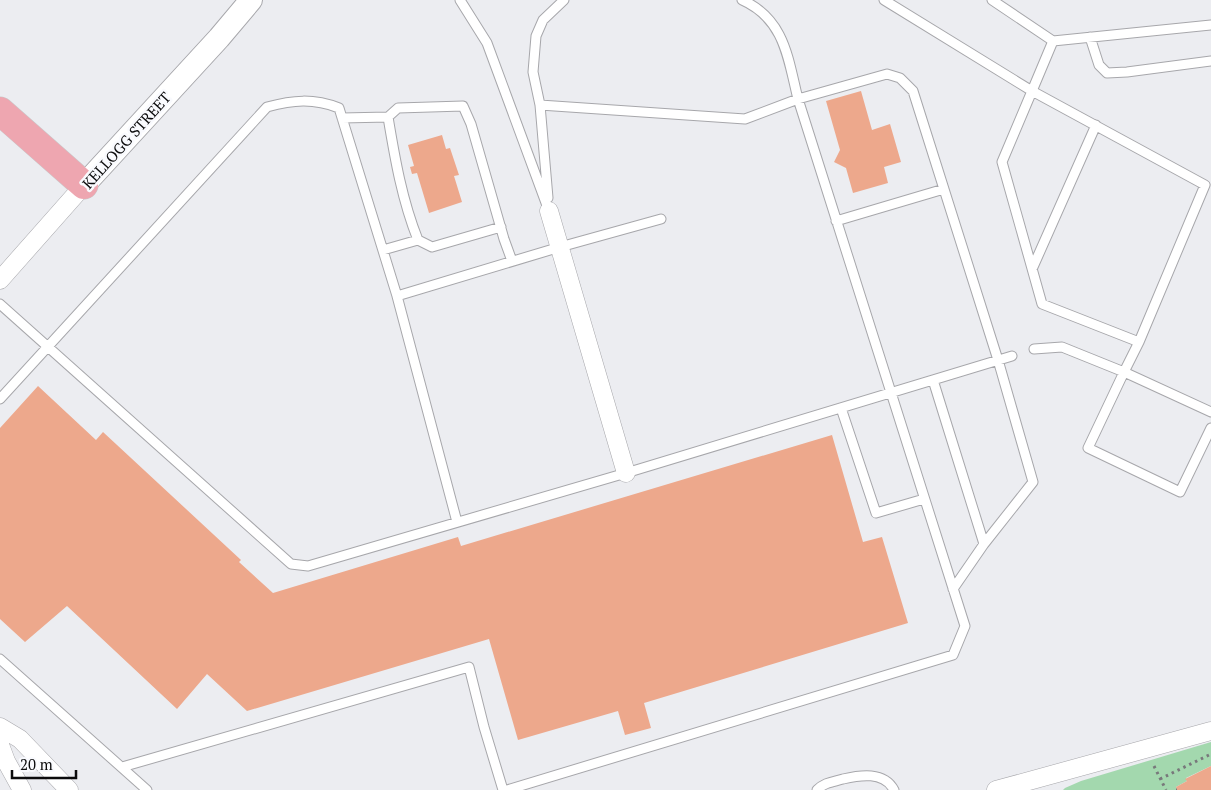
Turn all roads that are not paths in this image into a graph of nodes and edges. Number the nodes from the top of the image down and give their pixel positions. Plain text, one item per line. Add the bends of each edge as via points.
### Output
1 (238, 0) edge
2 (251, 0) edge
3 (460, 0) edge
4 (564, 0) edge
5 (742, 0) edge
6 (884, 0) edge
7 (992, 0) edge
8 (1211, 25) edge
9 (1090, 37) junction
10 (219, 38) junction
11 (1053, 40) junction
12 (1211, 61) edge
13 (1032, 91) junction
14 (798, 99) junction
15 (540, 105) junction
16 (0, 111) edge
17 (342, 118) junction
18 (388, 118) junction
19 (1096, 125) junction
20 (84, 186) junction
21 (1208, 186) edge
22 (944, 189) junction
23 (549, 211) junction
24 (661, 218) dead end
25 (836, 221) junction
26 (500, 227) junction
27 (418, 240) junction
28 (560, 247) junction
29 (383, 250) junction
30 (512, 261) junction
31 (1033, 267) junction
32 (0, 280) edge
33 (397, 296) junction
34 (0, 304) edge
35 (1139, 342) junction
36 (48, 346) junction
37 (1034, 349) dead end
38 (1012, 356) dead end
39 (998, 360) junction
40 (1124, 372) junction
41 (933, 380) junction
42 (890, 392) junction
43 (0, 399) edge
44 (841, 408) junction
45 (1211, 412) edge
46 (1211, 428) edge
47 (626, 473) junction
48 (924, 499) junction
49 (457, 522) junction
50 (984, 544) junction
51 (953, 589) junction
52 (0, 659) edge
53 (0, 727) edge
54 (1211, 731) edge
55 (0, 745) edge
56 (122, 767) junction
57 (1031, 786) edge
58 (22, 790) edge
59 (69, 790) edge
60 (147, 790) edge
61 (505, 790) edge
62 (817, 790) edge
63 (894, 790) edge
64 (996, 790) edge

1 - 10 street
2 - 10 street, KELLOGG STREET
3 - 23 lane via 487,44
4 - 15 lane via 544,20 536,36 533,72
5 - 14 lane via 767,16 777,28
6 - 13 lane
7 - 11 lane
8 - 9 lane
9 - 11 lane
9 - 12 lane via 1099,65 1107,73
10 - 20 street, KELLOGG STREET
11 - 13 lane
13 - 19 lane
13 - 31 lane via 1002,162
14 - 15 lane via 745,119
14 - 22 lane via 887,74 900,78 913,91
14 - 25 lane
15 - 23 lane
16 - 20 highway
17 - 18 lane
17 - 29 lane
17 - 36 lane via 339,108 326,103 290,101 267,107
18 - 26 lane via 398,108 463,106
18 - 27 lane via 396,169
19 - 21 lane
19 - 31 lane
20 - 32 street, KELLOGG STREET
21 - 35 lane
22 - 25 lane
22 - 39 lane
23 - 28 street
24 - 28 lane
25 - 42 lane
26 - 27 lane via 432,246
26 - 30 lane
27 - 29 lane
28 - 30 lane
28 - 47 street
29 - 33 lane
30 - 33 lane
31 - 35 lane via 1042,304
33 - 49 lane
34 - 36 lane
35 - 40 lane
36 - 43 lane
36 - 49 lane via 291,564 308,566
37 - 40 lane via 1062,347
38 - 39 lane
39 - 41 lane
39 - 50 lane via 1033,482
40 - 45 lane
40 - 46 lane via 1088,448 1180,492
41 - 42 lane
41 - 50 lane
42 - 44 lane
42 - 48 lane
44 - 47 lane
44 - 48 lane via 876,513
47 - 49 lane
48 - 51 lane
50 - 51 lane
51 - 61 lane via 964,626 953,655
52 - 56 lane
53 - 59 street via 20,739
54 - 57 street
55 - 58 street
56 - 60 lane
56 - 61 lane via 469,667
57 - 64 street
62 - 63 lane via 823,784 864,775 881,778

